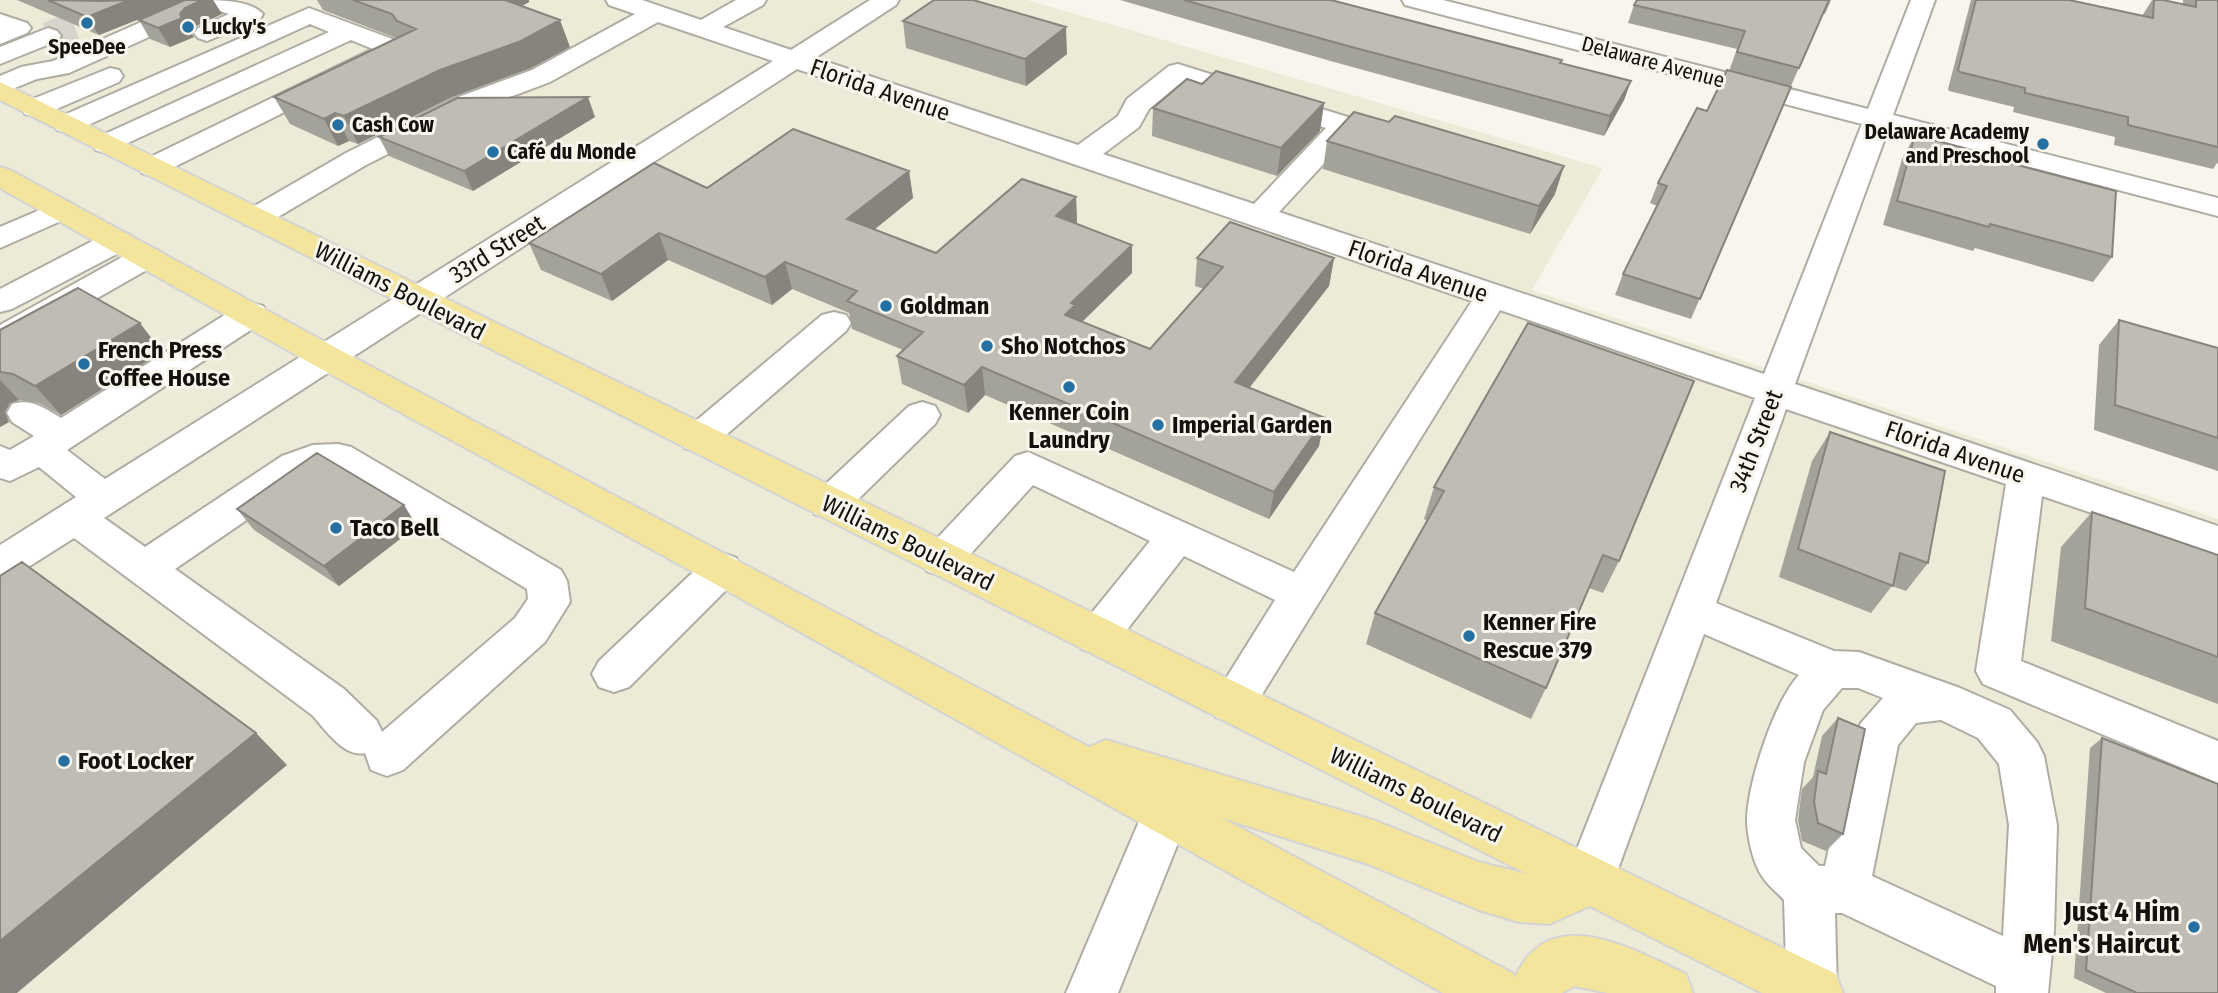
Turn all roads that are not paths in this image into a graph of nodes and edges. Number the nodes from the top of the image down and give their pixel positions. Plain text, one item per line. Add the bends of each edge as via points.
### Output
1 (155, 0) edge
2 (618, 0) edge
3 (754, 0) edge
4 (887, 0) edge
5 (1414, 0) edge
6 (1923, 0) edge
7 (655, 13) junction
8 (0, 21) edge
9 (702, 29) junction
10 (351, 31) junction
11 (0, 36) edge
12 (48, 36) tunnel mouth
13 (182, 44) dead end
14 (0, 56) edge
15 (792, 60) junction
16 (137, 64) dead end
17 (30, 73) junction
18 (0, 88) edge
19 (35, 108) junction
20 (1878, 120) junction
21 (67, 124) junction
22 (106, 144) junction
23 (1081, 157) junction
24 (152, 167) junction
25 (0, 176) edge
26 (2218, 207) edge
27 (61, 209) junction
28 (1258, 217) junction
29 (255, 218) junction
30 (0, 239) edge
31 (117, 241) junction
32 (146, 257) junction
33 (1492, 296) junction
34 (417, 299) junction
35 (0, 302) edge
36 (251, 314) junction
37 (834, 323) dead end
38 (0, 339) edge
39 (327, 357) junction
40 (1774, 391) junction
41 (25, 413) edge
42 (922, 415) dead end
43 (698, 439) junction
44 (51, 443) junction
45 (0, 460) edge
46 (2026, 477) junction
47 (829, 504) junction
48 (89, 509) junction
49 (1177, 536) junction
50 (2218, 541) edge
51 (941, 560) junction
52 (0, 565) edge
53 (144, 569) junction
54 (722, 569) junction
55 (1301, 594) junction
56 (1692, 611) junction
57 (1097, 637) junction
58 (1832, 670) junction
59 (614, 674) dead end
60 (1944, 701) junction
61 (1232, 704) junction
62 (1027, 737) junction
63 (2218, 762) edge
64 (1166, 813) junction
65 (1589, 882) junction
66 (1827, 890) junction
67 (2023, 982) edge
68 (1814, 992) edge
69 (1092, 993) edge
70 (1495, 993) edge
71 (1535, 993) edge
72 (1667, 993) edge

1 - 17 street via 173,7 46,61
2 - 7 street, Florida Avenue
3 - 9 street
4 - 15 street, 33rd Street
5 - 20 street, Delaware Avenue
6 - 20 street, 34th Street
7 - 9 street, Florida Avenue
7 - 29 street via 541,76 463,105 356,159
8 - 11 street via 18,28
9 - 15 street, Florida Avenue
10 - 21 street via 309,15
10 - 22 street
10 - 24 street via 394,48
12 - 14 street
13 - 17 street via 251,14 219,2 191,9 60,67
15 - 23 street, Florida Avenue
15 - 34 street, 33rd Street
16 - 19 street
17 - 18 street
18 - 19 main road, Williams Boulevard
19 - 21 main road, Williams Boulevard
20 - 26 street, Delaware Avenue
20 - 40 street, 34th Street
21 - 22 main road, Williams Boulevard
22 - 24 main road, Williams Boulevard
23 - 28 street, Florida Avenue
23 - 28 street via 1129,121 1136,105 1178,72 1344,125
24 - 29 main road, Williams Boulevard
25 - 27 main road
27 - 30 street
27 - 31 main road
28 - 33 street, Florida Avenue
29 - 34 main road, Williams Boulevard
31 - 32 main road
31 - 35 street
32 - 36 main road
32 - 38 street
33 - 40 street, Florida Avenue
33 - 55 street
34 - 39 street, 33rd Street
34 - 43 main road, Williams Boulevard
36 - 39 main road
36 - 44 street
37 - 43 street
39 - 48 street, 33rd Street
39 - 54 main road
40 - 46 street, Florida Avenue
40 - 56 street, 34th Street
41 - 44 street
42 - 47 street
43 - 47 main road, Williams Boulevard
44 - 45 street via 10,467
44 - 48 street
46 - 50 street, Florida Avenue
46 - 63 street via 1998,671
47 - 51 main road, Williams Boulevard
48 - 52 street, 33rd Street
48 - 53 street
49 - 51 street via 1028,466
49 - 55 street
49 - 57 street
51 - 57 main road, Williams Boulevard
53 - 53 street via 328,702 374,746 530,630 549,602 547,581 338,457 313,458 295,466
54 - 59 street
54 - 62 main road
55 - 61 street
56 - 58 street
56 - 65 street, 34th Street
57 - 61 main road, Williams Boulevard
58 - 60 street via 1859,670
58 - 66 street via 1804,700 1781,762 1771,820 1779,860
60 - 66 street via 1904,705 1877,737
60 - 67 street via 1994,724 2021,756 2033,825
61 - 65 main road, Williams Boulevard
62 - 64 main road
62 - 65 main road via 1373,843 1519,898 1549,900
64 - 69 street
64 - 70 main road
65 - 68 main road, Williams Boulevard
66 - 67 street
66 - 68 street
71 - 72 main road via 1538,979 1550,967 1576,960 1605,965

